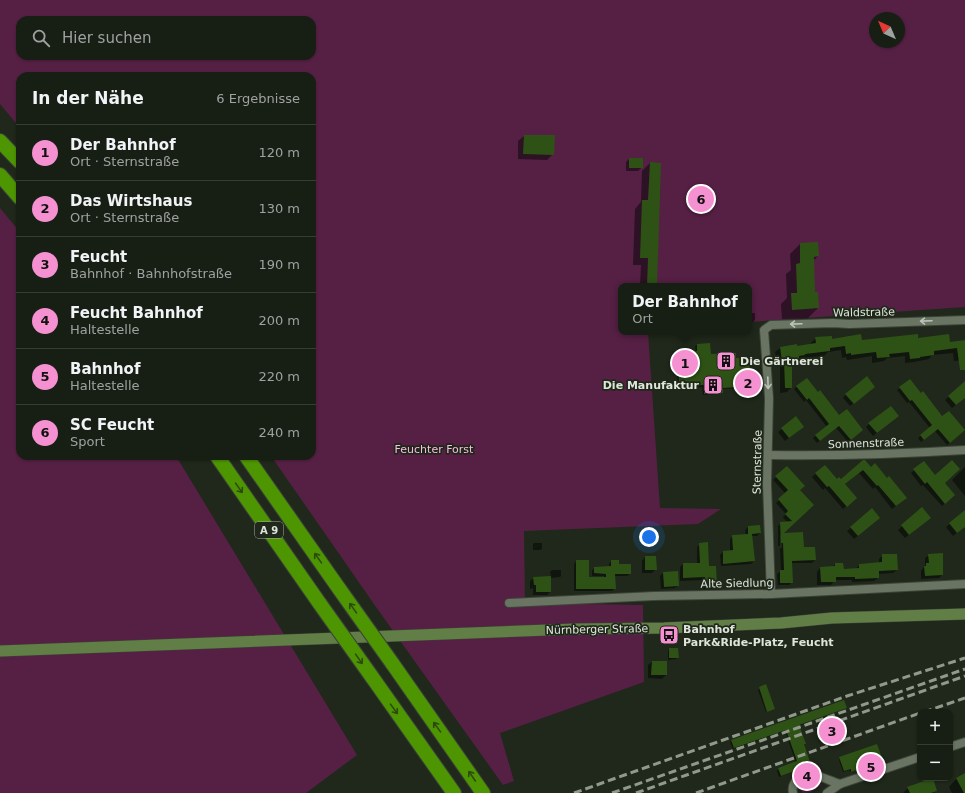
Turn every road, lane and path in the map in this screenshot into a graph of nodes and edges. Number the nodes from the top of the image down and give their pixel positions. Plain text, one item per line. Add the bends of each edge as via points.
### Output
1 (0, 140) edge
2 (16, 158) edge
3 (0, 175) edge
4 (16, 193) edge
5 (965, 320) edge
6 (764, 330) joint
7 (965, 450) edge
8 (768, 455) junction
9 (220, 460) edge
10 (249, 460) edge
11 (965, 584) edge
12 (771, 594) junction
13 (509, 603) dead end
14 (965, 614) edge
15 (0, 651) edge
16 (965, 742) edge
17 (953, 746) edge
18 (917, 758) edge
19 (840, 784) junction
20 (454, 793) edge
21 (483, 793) edge
22 (793, 793) edge
23 (827, 793) edge

1 - 2 highway
3 - 4 highway
5 -> 6 street, Waldstraße via 771,325
6 -> 8 street, Sternstraße via 769,398
7 - 8 street, Sonnenstraße via 879,455
8 - 12 street, Sternstraße
9 -> 20 highway, A 9, bridge
21 -> 10 highway, A 9, bridge
11 - 12 street, Alte Siedlung
12 - 13 street, Alte Siedlung via 654,596
14 - 15 main road, Nürnberger Straße via 832,618 664,628 575,628
16 - 17 street
18 - 19 street
19 - 22 street via 818,776 804,776 795,782
19 - 23 street

